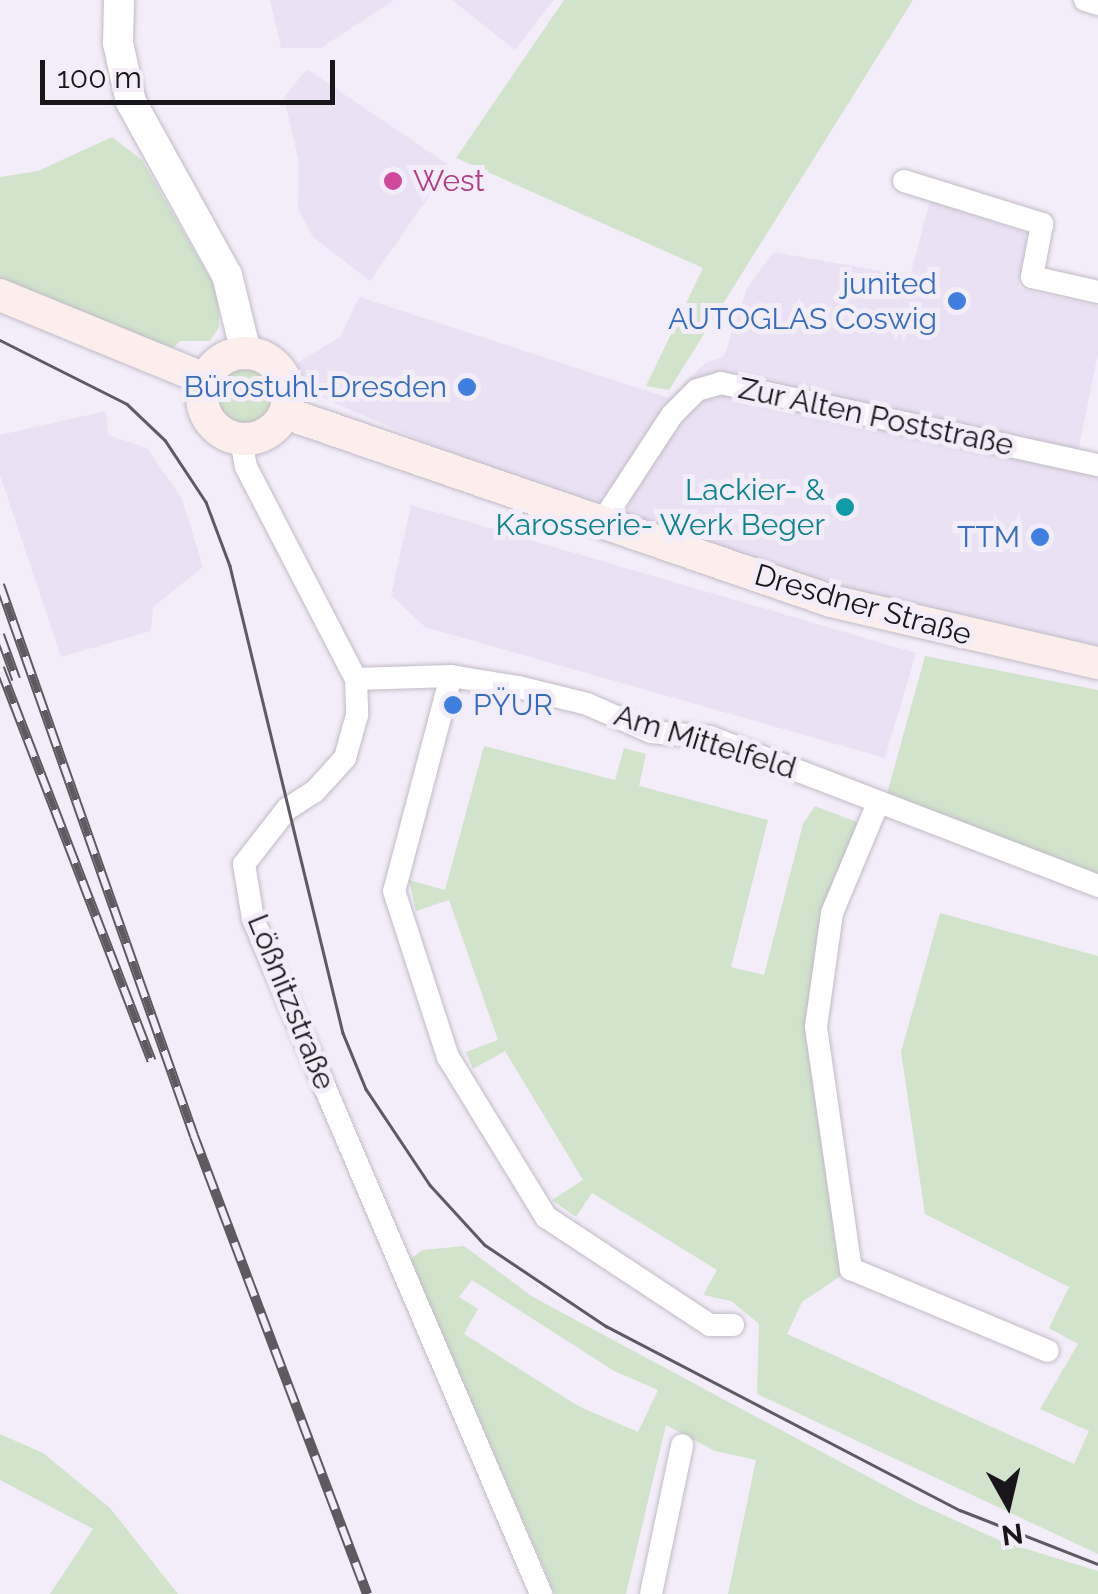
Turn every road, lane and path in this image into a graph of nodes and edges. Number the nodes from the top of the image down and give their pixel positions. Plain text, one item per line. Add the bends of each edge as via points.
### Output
1 (119, 0) edge
2 (1085, 0) edge
3 (1098, 4) edge
4 (904, 181) dead end
5 (1098, 292) edge
6 (0, 295) edge
7 (246, 352) junction
8 (206, 379) junction
9 (286, 413) junction
10 (241, 439) junction
11 (1098, 465) edge
12 (602, 522) junction
13 (1098, 664) edge
14 (451, 676) junction
15 (356, 679) junction
16 (878, 803) junction
17 (1098, 886) edge
18 (734, 1325) dead end
19 (1048, 1351) dead end
20 (682, 1445) dead end
21 (541, 1594) edge
22 (651, 1594) edge

1 - 7 street via 118,42 131,102 227,276
2 - 3 street
4 - 5 street via 1042,224 1032,277
6 - 8 main road
7 - 8 main road via 222,360
7 - 9 main road via 282,372
8 - 10 main road via 208,418
9 - 10 main road via 269,432
9 - 12 main road, Dresdner Straße
10 - 15 street via 246,467
11 - 12 street, Zur Alten Poststraße via 721,383 697,390 672,415
12 - 13 main road, Dresdner Straße via 830,602
14 - 15 street, Am Mittelfeld
14 - 16 street, Am Mittelfeld via 587,704 651,732 710,737
14 - 18 street via 394,891 448,1057 556,1226 710,1325
15 - 21 street, Lößnitzstraße via 357,714 345,758 287,809 244,864 253,920
16 - 17 street, Am Mittelfeld
16 - 19 street via 832,913 816,1026 851,1269
20 - 22 street

